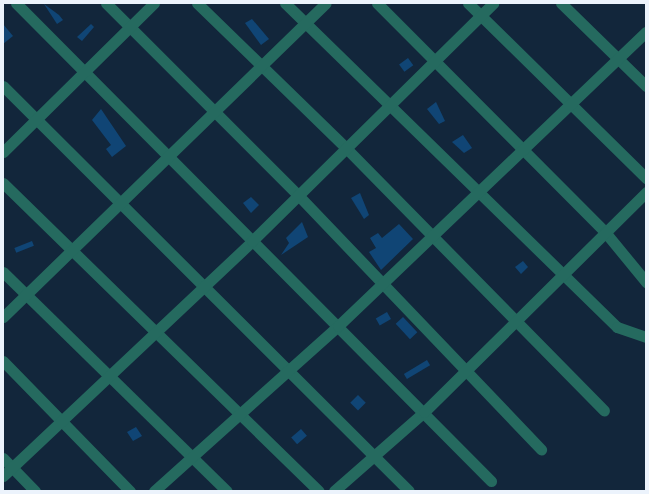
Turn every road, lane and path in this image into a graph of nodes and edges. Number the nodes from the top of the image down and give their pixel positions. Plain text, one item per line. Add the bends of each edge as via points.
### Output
1 (16, 3) edge
2 (106, 3) edge
3 (154, 3) edge
4 (197, 3) edge
5 (285, 3) edge
6 (326, 3) edge
7 (377, 3) edge
8 (468, 3) edge
9 (494, 3) edge
10 (561, 3) edge
11 (481, 15) junction
12 (306, 23) junction
13 (130, 27) junction
14 (646, 32) edge
15 (619, 58) junction
16 (435, 61) junction
17 (260, 67) junction
18 (83, 73) junction
19 (3, 86) edge
20 (646, 86) edge
21 (391, 104) junction
22 (570, 105) junction
23 (214, 112) junction
24 (36, 120) junction
25 (346, 148) junction
26 (523, 149) junction
27 (3, 152) edge
28 (167, 157) junction
29 (646, 178) edge
30 (3, 182) edge
31 (478, 192) junction
32 (646, 192) edge
33 (298, 195) junction
34 (120, 204) junction
35 (605, 232) junction
36 (431, 237) junction
37 (252, 241) junction
38 (72, 250) junction
39 (3, 272) edge
40 (561, 276) junction
41 (646, 282) edge
42 (382, 284) junction
43 (205, 286) junction
44 (26, 294) junction
45 (3, 316) edge
46 (515, 322) junction
47 (338, 326) junction
48 (156, 332) junction
49 (646, 337) edge
50 (3, 361) edge
51 (290, 369) junction
52 (466, 370) junction
53 (112, 374) junction
54 (604, 411) dead end
55 (424, 412) junction
56 (241, 413) junction
57 (63, 420) junction
58 (541, 449) dead end
59 (194, 455) junction
60 (375, 455) junction
61 (3, 458) edge
62 (12, 468) junction
63 (3, 476) edge
64 (491, 481) dead end
65 (35, 491) edge
66 (130, 491) edge
67 (154, 491) edge
68 (227, 491) edge
69 (319, 491) edge
70 (334, 491) edge
71 (409, 491) edge

1 - 18 street
2 - 13 street
3 - 13 street
4 - 17 street
5 - 12 street
6 - 12 street
7 - 16 street
8 - 11 street
9 - 11 street
10 - 15 street
11 - 16 street
11 - 22 street
12 - 17 street
12 - 21 street
13 - 18 street
13 - 23 street
14 - 15 street
15 - 20 street
15 - 22 street
16 - 21 street
16 - 26 street
17 - 23 street
17 - 25 street
18 - 24 street
18 - 28 street
19 - 24 street
21 - 25 street
21 - 31 street
22 - 26 street
22 - 29 street
23 - 28 street
23 - 33 street
24 - 27 street
24 - 34 street
25 - 33 street
25 - 36 street
26 - 31 street
26 - 35 street
28 - 34 street
28 - 37 street
30 - 38 street
31 - 36 street
31 - 40 street
32 - 35 street
33 - 37 street
33 - 42 street
34 - 38 street
34 - 43 street
35 - 40 street
35 - 41 street
36 - 42 street
36 - 46 street
37 - 43 street
37 - 47 street
38 - 44 street
38 - 48 street
39 - 44 street
40 - 46 street
40 - 49 street via 616,327
42 - 47 street
42 - 52 street
43 - 48 street
43 - 51 street
44 - 45 street
44 - 53 street
46 - 52 street
46 - 54 street
47 - 51 street
47 - 55 street
48 - 53 street
48 - 56 street
50 - 57 street
51 - 56 street
51 - 60 street
52 - 55 street
52 - 58 street
53 - 57 street
53 - 59 street
55 - 60 street
55 - 64 street
56 - 59 street
56 - 69 street
57 - 62 street
57 - 66 street
59 - 67 street
59 - 68 street
60 - 70 street
60 - 71 street
61 - 62 street
62 - 63 street
62 - 65 street

